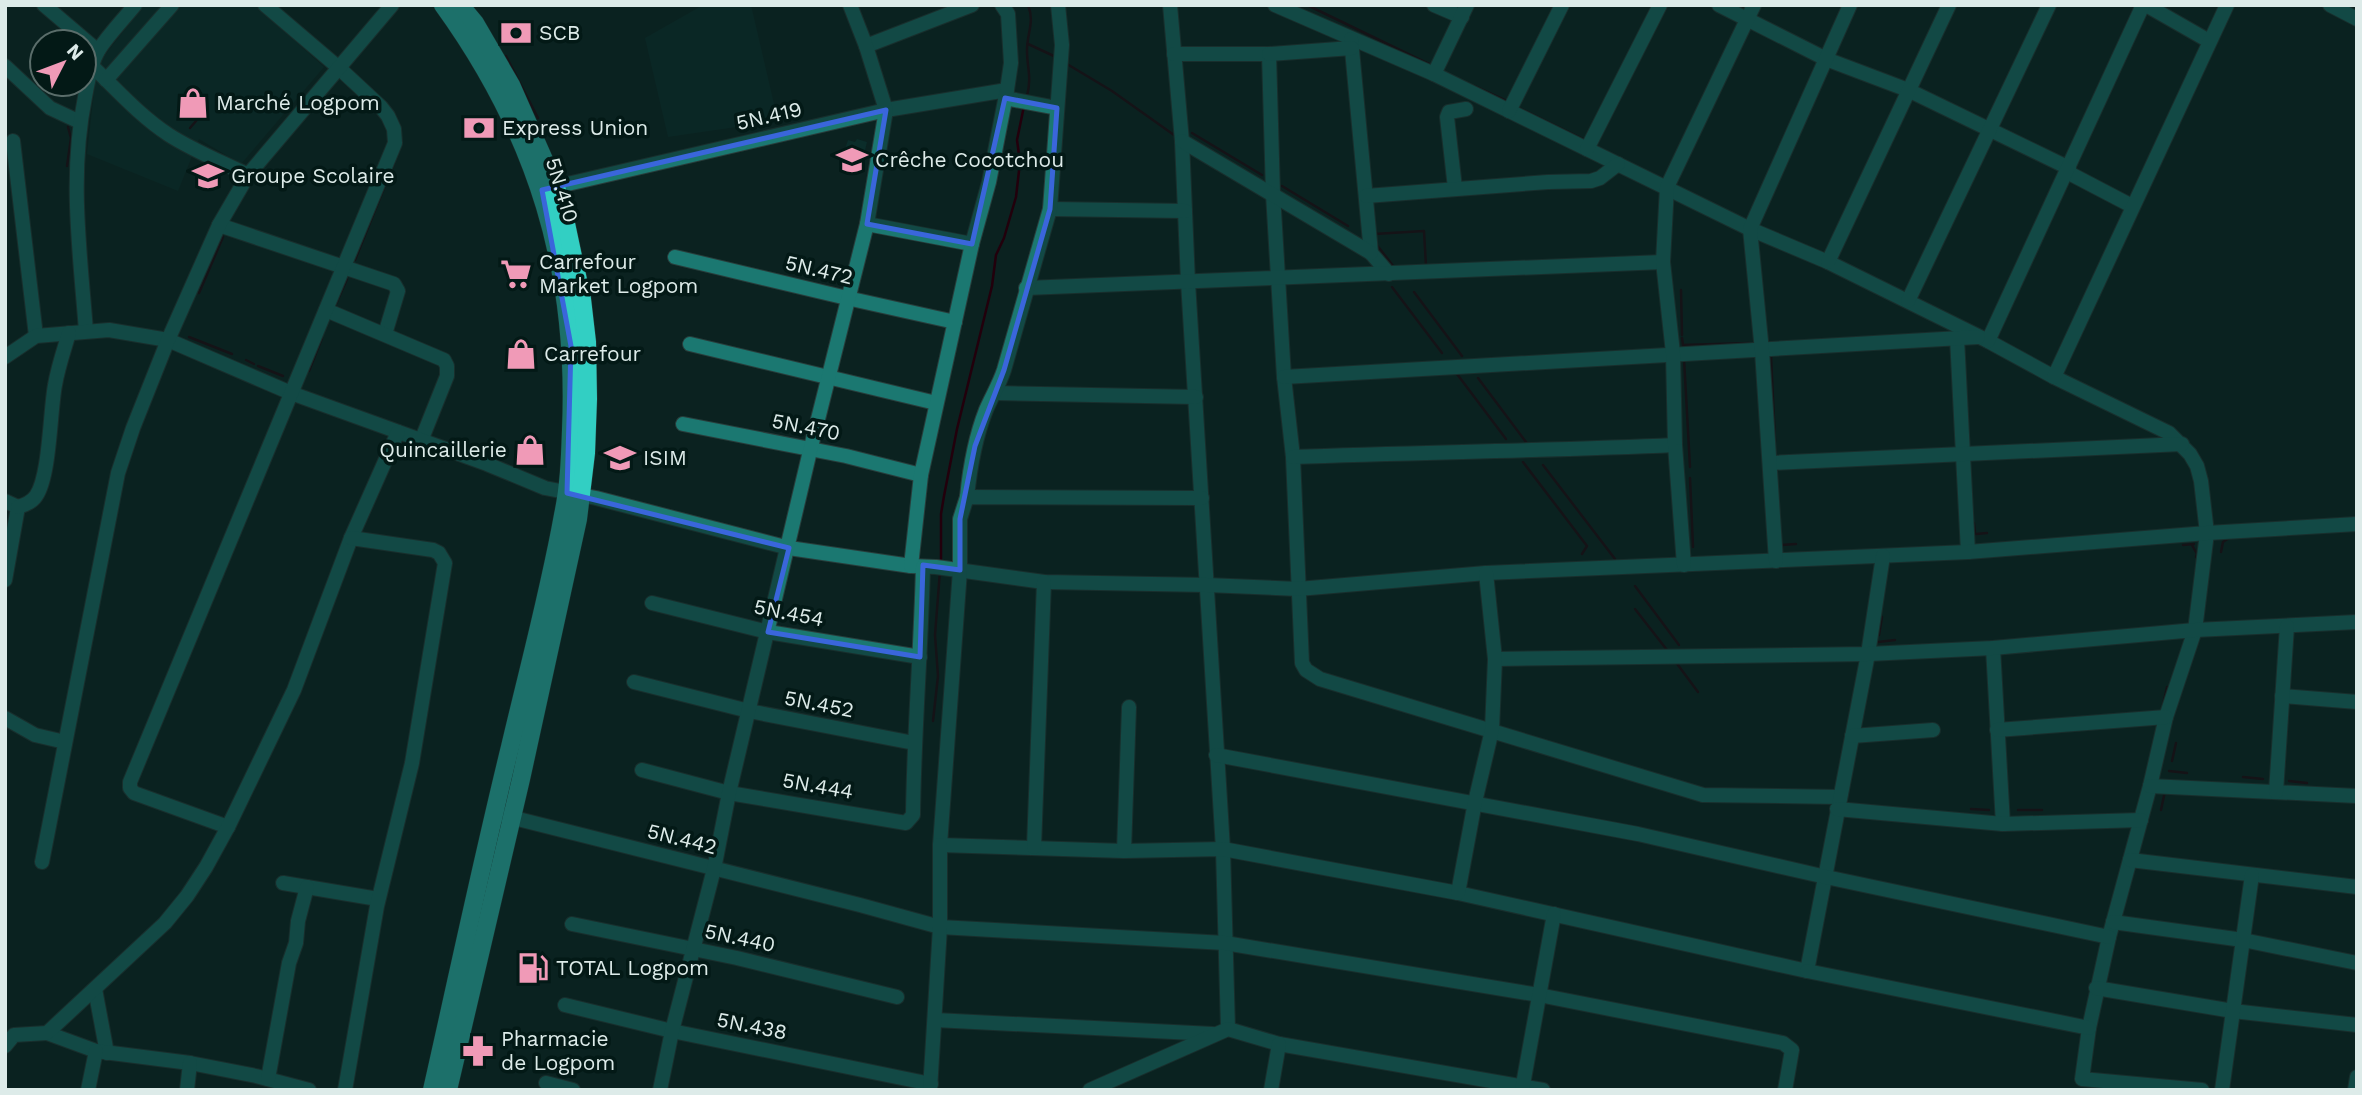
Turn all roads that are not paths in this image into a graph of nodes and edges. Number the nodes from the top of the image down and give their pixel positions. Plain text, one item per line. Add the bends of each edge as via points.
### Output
1 (44, 5) edge
2 (135, 5) edge
3 (172, 5) edge
4 (265, 5) edge
5 (392, 5) edge
6 (443, 5) edge
7 (460, 5) edge
8 (850, 5) edge
9 (972, 5) edge
10 (1002, 5) edge
11 (1058, 5) edge
12 (1170, 5) edge
13 (1275, 5) edge
14 (1434, 5) edge
15 (1562, 5) edge
16 (1660, 5) edge
17 (1719, 5) edge
18 (1754, 5) edge
19 (1850, 5) edge
20 (1949, 5) edge
21 (2049, 5) edge
22 (2144, 5) edge
23 (2227, 5) edge
24 (2330, 5) edge
25 (1465, 11) edge
26 (1748, 19) junction
27 (2357, 19) edge
28 (71, 28) edge
29 (2209, 41) junction
30 (1351, 43) junction
31 (866, 46) junction
32 (98, 51) edge
33 (1174, 54) junction
34 (1269, 54) junction
35 (1826, 59) junction
36 (5, 66) edge
37 (339, 68) junction
38 (98, 72) edge
39 (1434, 74) junction
40 (106, 80) junction
41 (1908, 90) junction
42 (1006, 94) junction
43 (85, 98) edge
44 (1057, 108) junction
45 (1466, 109) dead end
46 (886, 110) junction
47 (1509, 111) junction
48 (80, 122) junction
49 (1989, 128) junction
50 (13, 141) dead end
51 (1182, 141) junction
52 (1587, 149) junction
53 (1618, 164) junction
54 (2068, 170) junction
55 (248, 175) junction
56 (1667, 187) junction
57 (549, 188) junction
58 (1455, 188) junction
59 (1273, 194) junction
60 (1366, 196) junction
61 (2132, 206) junction
62 (1050, 209) junction
63 (1185, 211) junction
64 (867, 224) junction
65 (219, 225) junction
66 (1750, 229) junction
67 (972, 244) junction
68 (1371, 253) junction
69 (675, 257) dead end
70 (1662, 262) junction
71 (1828, 262) junction
72 (345, 266) junction
73 (1389, 274) junction
74 (1278, 278) junction
75 (1188, 282) junction
76 (1026, 288) junction
77 (847, 298) junction
78 (1908, 301) junction
79 (326, 310) junction
80 (954, 322) junction
81 (86, 331) junction
82 (69, 333) junction
83 (385, 334) junction
84 (36, 336) junction
85 (1956, 338) junction
86 (1984, 339) junction
87 (168, 340) junction
88 (690, 344) dead end
89 (1762, 351) junction
90 (1673, 353) junction
91 (5, 357) edge
92 (830, 377) junction
93 (1284, 377) junction
94 (2054, 377) junction
95 (291, 393) junction
96 (996, 393) junction
97 (1196, 397) junction
98 (936, 403) junction
99 (683, 424) dead end
100 (398, 432) junction
101 (421, 441) junction
102 (2182, 444) junction
103 (1675, 445) junction
104 (810, 451) junction
105 (1962, 454) junction
106 (1293, 457) junction
107 (1770, 463) junction
108 (921, 475) junction
109 (574, 494) junction
110 (967, 497) junction
111 (1202, 498) junction
112 (12, 504) edge
113 (2357, 524) edge
114 (2207, 533) junction
115 (351, 538) junction
116 (789, 548) junction
117 (1968, 552) junction
118 (1883, 556) junction
119 (1776, 561) junction
120 (1684, 565) junction
121 (923, 567) junction
122 (957, 570) junction
123 (1486, 573) junction
124 (5, 580) edge
125 (1044, 582) junction
126 (1207, 585) junction
127 (1298, 589) junction
128 (652, 603) dead end
129 (2357, 622) edge
130 (2287, 626) junction
131 (2195, 630) junction
132 (768, 632) junction
133 (1993, 648) junction
134 (1868, 654) junction
135 (920, 657) junction
136 (1495, 660) junction
137 (634, 682) dead end
138 (2282, 696) junction
139 (2357, 702) edge
140 (1129, 707) dead end
141 (749, 711) junction
142 (2166, 717) junction
143 (5, 718) edge
144 (1492, 730) junction
145 (1933, 730) dead end
146 (1997, 730) junction
147 (1852, 736) junction
148 (65, 742) junction
149 (914, 743) junction
150 (1216, 755) junction
151 (642, 770) dead end
152 (2150, 786) junction
153 (2276, 792) junction
154 (729, 793) junction
155 (2357, 796) edge
156 (1475, 802) junction
157 (1839, 803) junction
158 (503, 816) junction
159 (2141, 820) junction
160 (2003, 824) junction
161 (228, 827) junction
162 (940, 845) junction
163 (1034, 847) junction
164 (1223, 849) junction
165 (1124, 851) junction
166 (2130, 860) junction
167 (41, 862) dead end
168 (713, 869) junction
169 (2252, 875) junction
170 (1826, 877) junction
171 (283, 883) dead end
172 (307, 887) junction
173 (2357, 887) edge
174 (1458, 892) junction
175 (378, 900) junction
176 (1554, 914) junction
177 (572, 925) dead end
178 (940, 927) junction
179 (2111, 930) junction
180 (2243, 940) junction
181 (1226, 943) junction
182 (692, 950) junction
183 (2357, 963) edge
184 (1807, 971) junction
185 (2096, 988) junction
186 (95, 989) junction
187 (1539, 995) junction
188 (898, 997) dead end
189 (565, 1005) dead end
190 (2233, 1011) junction
191 (935, 1020) junction
192 (2357, 1025) edge
193 (2089, 1028) junction
194 (672, 1031) junction
195 (1223, 1032) junction
196 (47, 1033) junction
197 (8, 1038) edge
198 (1279, 1045) junction
199 (101, 1052) junction
200 (190, 1063) junction
201 (2357, 1077) edge
202 (268, 1079) junction
203 (546, 1083) dead end
204 (2081, 1085) edge
205 (931, 1087) edge
206 (1522, 1088) edge
207 (301, 1089) edge
208 (88, 1090) edge
209 (187, 1090) edge
210 (345, 1090) edge
211 (432, 1090) edge
212 (448, 1090) edge
213 (573, 1090) edge
214 (660, 1090) edge
215 (1091, 1090) edge
216 (1271, 1090) edge
217 (1543, 1090) edge
218 (1785, 1090) edge
219 (2202, 1090) edge
220 (2222, 1090) edge
221 (2355, 1090) edge

1 - 28 street
2 - 32 street
3 - 40 street
4 - 37 street
5 - 37 street
6 - 57 main road, 5N.410 via 474,49
7 - 57 main road via 511,85
8 - 31 street
9 - 31 street
10 - 42 street via 1008,14 1011,63
11 - 44 street via 1062,44
12 - 33 street
13 - 30 street
14 - 25 street
15 - 47 street
16 - 52 street
17 - 26 street
18 - 26 street
19 - 35 street
20 - 41 street
21 - 49 street
22 - 29 street
22 - 54 street
23 - 29 street
24 - 27 street
25 - 39 street
26 - 35 street
26 - 56 street
29 - 61 street
30 - 34 street
30 - 39 street
30 - 60 street
31 - 46 street
33 - 34 street
33 - 51 street
34 - 59 street
35 - 41 street
35 - 66 street
36 - 48 street via 50,108
37 - 55 street
37 - 72 street via 388,116 395,143
38 - 40 street
39 - 47 street
40 - 55 street via 167,134
41 - 49 street
41 - 71 street
42 - 44 street
42 - 46 street, 5N.419
42 - 67 street
43 - 48 street
44 - 62 street
45 - 58 street via 1453,110 1447,117
46 - 57 street, 5N.419
46 - 64 street
47 - 52 street
48 - 81 street via 76,183
49 - 54 street
49 - 78 street
50 - 84 street
51 - 59 street
51 - 63 street
52 - 53 street
53 - 56 street
53 - 58 street via 1591,181
54 - 61 street
54 - 86 street
55 - 65 street
56 - 66 street
56 - 70 street
57 - 109 main road, 5N.410 via 571,346
58 - 60 street
59 - 68 street
59 - 74 street
60 - 68 street
61 - 94 street
62 - 63 street
62 - 76 street
63 - 75 street
64 - 67 street
64 - 77 street
65 - 72 street
65 - 87 street
66 - 71 street
66 - 89 street
67 - 80 street
68 - 73 street
69 - 77 street, 5N.472
70 - 73 street
70 - 90 street
71 - 78 street
72 - 79 street
72 - 83 street via 397,287
73 - 74 street
74 - 75 street
74 - 93 street
75 - 76 street
75 - 97 street
76 - 96 street
77 - 80 street, 5N.472
77 - 92 street
78 - 86 street
79 - 83 street
79 - 95 street
80 - 98 street
81 - 82 street
81 - 87 street
82 - 84 street
82 - 112 street via 55,383 41,485 28,503
83 - 101 street via 438,356 447,366
84 - 91 street
85 - 86 street
85 - 89 street
85 - 105 street
86 - 94 street
87 - 95 street
87 - 148 street via 118,473
88 - 92 street
89 - 90 street
89 - 107 street
90 - 93 street
90 - 103 street
92 - 98 street
92 - 104 street
93 - 106 street
94 - 102 street via 2169,433
95 - 100 street
95 - 161 street via 130,782 134,793
96 - 97 street
96 - 110 street via 975,446
97 - 111 street
98 - 108 street
99 - 104 street, 5N.470
100 - 101 street
100 - 115 street
101 - 109 street via 545,488
102 - 105 street
102 - 114 street via 2199,473
103 - 106 street
103 - 120 street
104 - 108 street, 5N.470
104 - 116 street
105 - 107 street
105 - 117 street
106 - 127 street
107 - 119 street
108 - 121 street
109 - 116 street
109 - 158 main road, 5N.410
110 - 111 street
110 - 122 street via 960,519
111 - 126 street
112 - 124 street
113 - 114 street
114 - 117 street
114 - 131 street
115 - 161 street via 294,690
115 - 175 street via 433,551 445,563 412,763
116 - 121 street
116 - 132 street
117 - 118 street
118 - 119 street
118 - 134 street
119 - 120 street
120 - 123 street
121 - 122 street
121 - 135 street
122 - 125 street
122 - 162 street
123 - 127 street
123 - 136 street
125 - 126 street
125 - 163 street
126 - 127 street
126 - 150 street
127 - 144 street via 1302,663 1313,676
128 - 132 street, 5N.454
129 - 130 street
130 - 131 street
130 - 138 street
131 - 133 street
131 - 142 street
132 - 135 street, 5N.454
132 - 141 street
133 - 134 street
133 - 146 street
134 - 136 street
134 - 147 street
135 - 149 street
136 - 144 street
137 - 141 street, 5N.452
138 - 139 street
138 - 153 street
140 - 165 street
141 - 149 street, 5N.452
141 - 154 street
142 - 146 street
142 - 152 street
143 - 148 street via 35,735
144 - 156 street
144 - 157 street via 1703,795
145 - 147 street
146 - 160 street
147 - 157 street
148 - 167 street
149 - 154 street, 5N.444 via 914,815 906,823
150 - 156 street
150 - 164 street
151 - 154 street, 5N.444
152 - 153 street
152 - 159 street
153 - 155 street
154 - 168 street
156 - 170 street
156 - 174 street
157 - 160 street
157 - 170 street
158 - 168 street, 5N.442
158 - 211 main road
158 - 212 main road
159 - 160 street
159 - 166 street
161 - 186 street via 180,905
162 - 163 street
162 - 178 street
163 - 165 street
164 - 165 street
164 - 174 street
164 - 181 street
166 - 169 street
166 - 179 street
168 - 178 street, 5N.442
168 - 182 street
169 - 173 street
169 - 180 street
170 - 179 street
170 - 184 street
171 - 172 street
172 - 175 street
172 - 202 street
174 - 176 street
175 - 210 street
176 - 184 street
176 - 187 street
177 - 182 street, 5N.440
178 - 181 street, 5N.442
178 - 191 street
179 - 180 street
179 - 185 street
180 - 183 street
180 - 190 street
181 - 187 street, 5N.442
181 - 195 street
182 - 188 street, 5N.440
182 - 194 street
184 - 193 street
185 - 190 street
185 - 193 street
186 - 196 street
186 - 199 street
187 - 206 street
187 - 218 street, 5N.442 via 1783,1043 1792,1050
189 - 194 street, 5N.438
190 - 192 street
190 - 220 street
191 - 195 street
191 - 205 street
193 - 204 street
194 - 205 street, 5N.438
194 - 214 street
195 - 198 street
195 - 215 street
196 - 197 street
196 - 199 street
198 - 206 street
198 - 216 street
199 - 200 street
199 - 208 street
200 - 202 street
200 - 209 street
201 - 221 street
202 - 207 street
203 - 213 street
204 - 219 street
206 - 217 street

